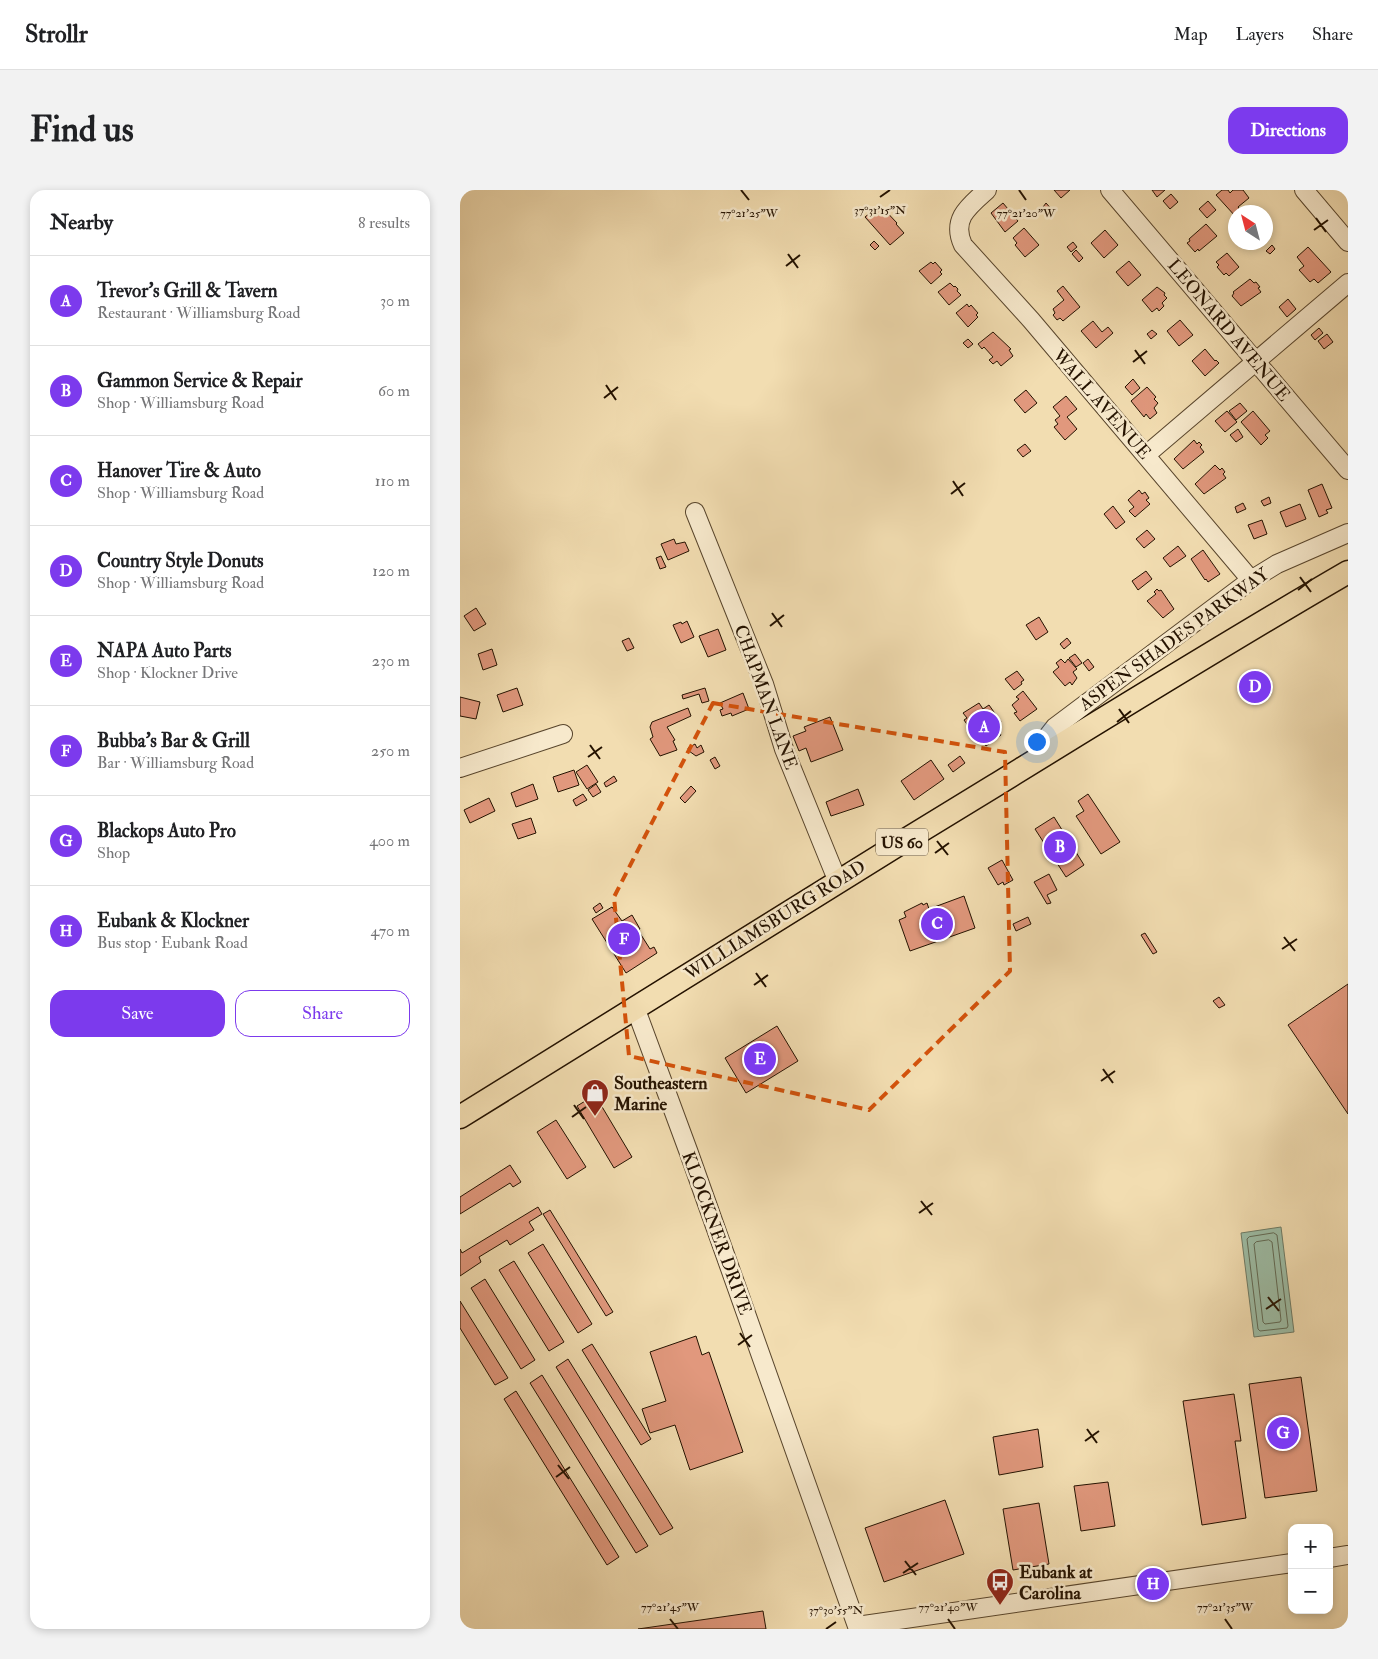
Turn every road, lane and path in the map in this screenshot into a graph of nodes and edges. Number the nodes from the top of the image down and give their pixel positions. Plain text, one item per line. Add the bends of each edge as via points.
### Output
1 (987, 190) edge
2 (1110, 190) edge
3 (1304, 190) edge
4 (1348, 242) edge
5 (1348, 283) edge
6 (1256, 361) junction
7 (1146, 455) junction
8 (1348, 470) edge
9 (695, 512) dead end
10 (1348, 533) edge
11 (1348, 572) edge
12 (1251, 580) junction
13 (563, 734) dead end
14 (1049, 752) junction
15 (460, 768) edge
16 (838, 882) junction
17 (635, 1007) junction
18 (460, 1117) edge
19 (1348, 1555) edge
20 (1333, 1557) edge
21 (1288, 1564) edge
22 (857, 1628) edge

1 - 7 street, WALL AVENUE via 962,215 959,233 963,245
2 - 6 street, LEONARD AVENUE
3 - 4 street
5 - 6 street
6 - 7 street
6 - 8 street, LEONARD AVENUE
7 - 12 street, WALL AVENUE
9 - 16 street, CHAPMAN LANE via 764,684 784,750
10 - 12 street, ASPEN SHADES PARKWAY via 1277,564
11 - 14 main road, WILLIAMSBURG ROAD / US 60
12 - 14 street, ASPEN SHADES PARKWAY via 1055,726 1048,736
13 - 15 street
14 - 16 main road, WILLIAMSBURG ROAD / US 60
16 - 17 main road, WILLIAMSBURG ROAD / US 60
17 - 18 main road, WILLIAMSBURG ROAD / US 60
17 - 22 street, KLOCKNER DRIVE
19 - 20 street
21 - 22 street

